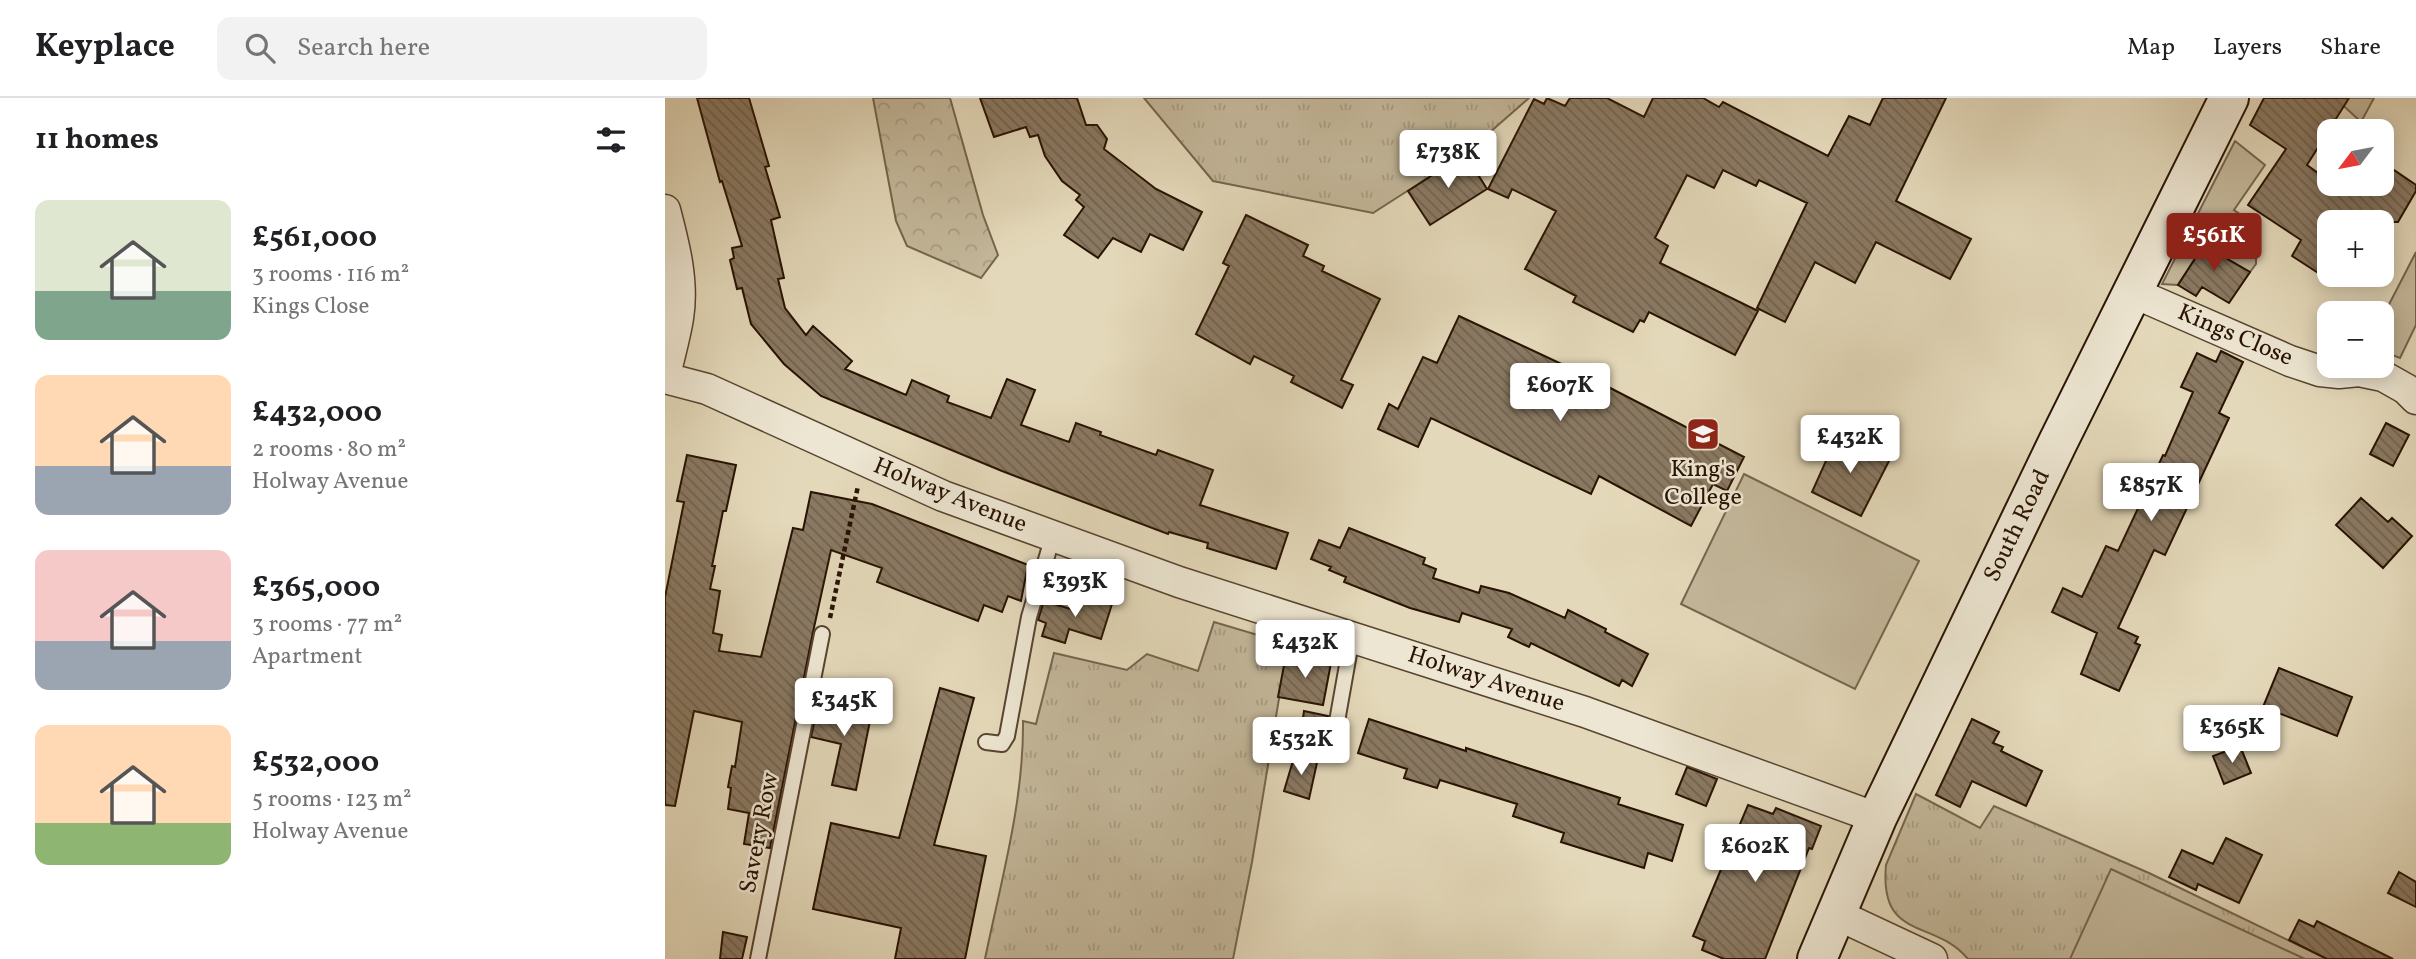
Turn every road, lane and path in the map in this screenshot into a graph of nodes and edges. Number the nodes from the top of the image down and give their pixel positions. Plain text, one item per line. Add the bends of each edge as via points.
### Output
1 (2229, 98) edge
2 (665, 211) edge
3 (2132, 292) junction
4 (665, 377) edge
5 (2416, 399) edge
6 (866, 463) junction
7 (1053, 536) junction
8 (822, 634) joint
9 (1352, 637) junction
10 (986, 742) dead end
11 (1303, 748) dead end
12 (1877, 818) junction
13 (1837, 915) junction
14 (758, 959) edge
15 (1817, 959) edge
16 (1932, 959) edge

1 - 3 main road, South Road
2 - 4 street via 674,245 679,315
3 - 5 street, Kings Close via 2320,371 2383,376
3 - 12 main road, South Road
4 - 6 street, Holway Avenue via 708,389
6 - 7 street, Holway Avenue
6 - 8 path via 829,623
7 - 9 street, Holway Avenue
7 - 10 lane via 1029,617 1007,736 1002,744
8 - 14 lane, Savery Row
9 - 11 lane via 1333,744
9 - 12 street, Holway Avenue via 1585,712
12 - 13 main road, South Road
13 - 15 main road, South Road
13 - 16 street

